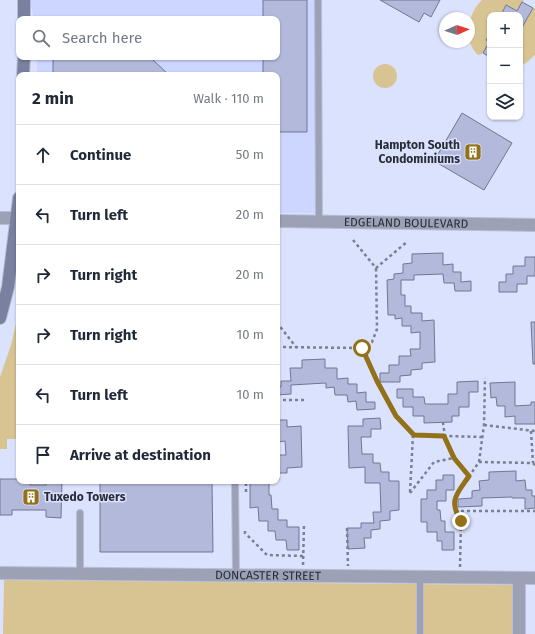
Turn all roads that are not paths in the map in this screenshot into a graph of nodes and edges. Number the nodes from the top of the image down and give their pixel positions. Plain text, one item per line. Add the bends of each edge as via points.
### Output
1 (24, 0) edge
2 (318, 0) edge
3 (24, 16) edge
4 (24, 60) edge
5 (24, 72) edge
6 (0, 218) edge
7 (16, 218) edge
8 (280, 221) edge
9 (319, 221) junction
10 (535, 225) edge
11 (16, 232) edge
12 (0, 318) edge
13 (235, 484) edge
14 (80, 513) dead end
15 (0, 573) edge
16 (80, 573) junction
17 (236, 574) junction
18 (420, 576) junction
19 (519, 578) junction
20 (535, 578) edge
21 (420, 634) edge
22 (519, 634) edge

1 - 3 main road
2 - 9 lane
4 - 5 main road
6 - 7 street
8 - 9 street, EDGELAND BOULEVARD
9 - 10 street, EDGELAND BOULEVARD
11 - 12 main road via 8,287
13 - 17 lane
14 - 16 lane
15 - 16 street, DONCASTER STREET
16 - 17 street, DONCASTER STREET
17 - 18 street, DONCASTER STREET
18 - 19 street, DONCASTER STREET
18 - 21 lane
19 - 20 street, DONCASTER STREET
19 - 22 street

